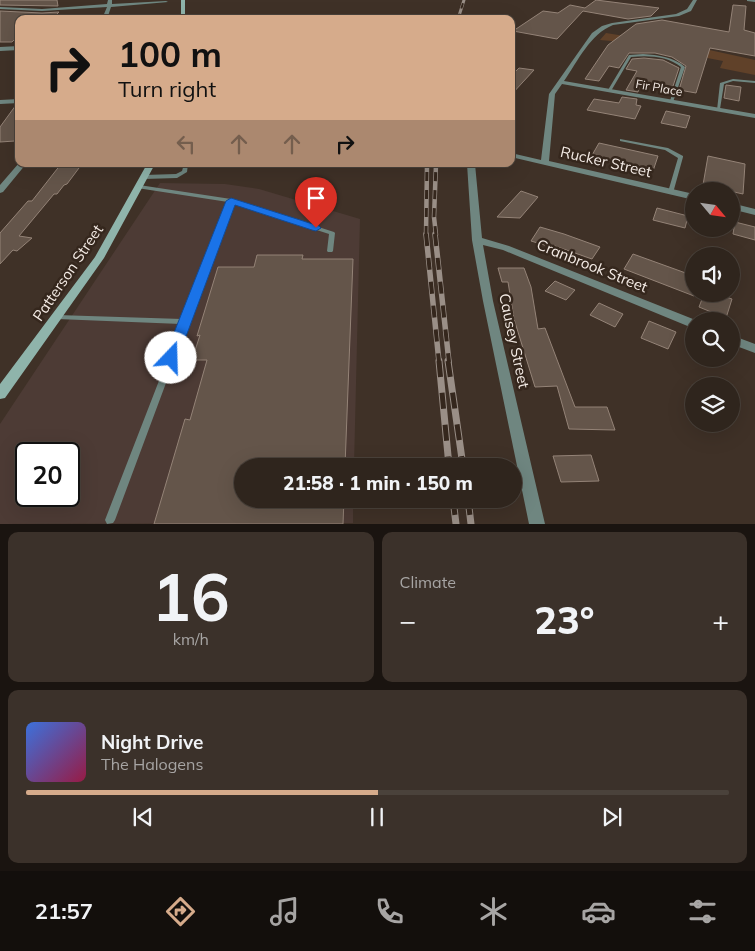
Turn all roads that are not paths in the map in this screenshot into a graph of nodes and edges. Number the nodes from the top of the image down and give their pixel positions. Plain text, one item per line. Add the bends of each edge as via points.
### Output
1 (183, 0) edge
2 (695, 0) edge
3 (749, 0) edge
4 (755, 1) edge
5 (110, 2) edge
6 (166, 2) dead end
7 (0, 8) edge
8 (105, 15) edge
9 (183, 15) edge
10 (15, 48) edge
11 (0, 49) edge
12 (559, 82) junction
13 (755, 82) edge
14 (610, 90) junction
15 (15, 101) edge
16 (672, 101) junction
17 (0, 102) edge
18 (718, 109) junction
19 (755, 116) edge
20 (622, 140) dead end
21 (515, 156) edge
22 (545, 162) junction
23 (19, 167) edge
24 (149, 167) edge
25 (185, 167) edge
26 (472, 167) edge
27 (144, 176) junction
28 (139, 187) junction
29 (0, 190) edge
30 (671, 192) junction
31 (685, 195) edge
32 (231, 201) junction
33 (740, 208) edge
34 (755, 212) edge
35 (477, 240) junction
36 (330, 251) dead end
37 (56, 317) junction
38 (685, 320) edge
39 (185, 322) junction
40 (740, 343) edge
41 (755, 349) edge
42 (0, 394) edge
43 (110, 520) dead end
44 (537, 524) edge

1 - 9 main road
2 - 12 street via 689,10 677,15 627,21 599,30
3 - 4 street
5 - 6 street
5 - 7 street via 42,10
5 - 8 street
10 - 11 street
12 - 14 street, Fir Place
12 - 22 street via 552,94
13 - 18 lane via 733,80 722,83
14 - 16 street, Fir Place
14 - 16 lane via 630,56 666,59 683,67
15 - 17 street
16 - 18 street, Fir Place
18 - 19 street, Fir Place
20 - 30 lane via 666,149 681,157
21 - 22 street, Rucker Street
22 - 30 street, Rucker Street
23 - 29 street
24 - 27 main road, Patterson Street
25 - 27 lane via 177,176
26 - 35 street, Causey Street
27 - 28 main road, Patterson Street
28 - 32 lane
28 - 37 main road, Patterson Street via 99,258
30 - 31 street, Rucker Street
32 - 36 lane via 332,233
32 - 39 lane
33 - 34 street
35 - 38 street, Cranbrook Street via 506,248
35 - 44 street, Causey Street
37 - 39 lane
37 - 42 main road, Patterson Street
39 - 43 lane
40 - 41 street

